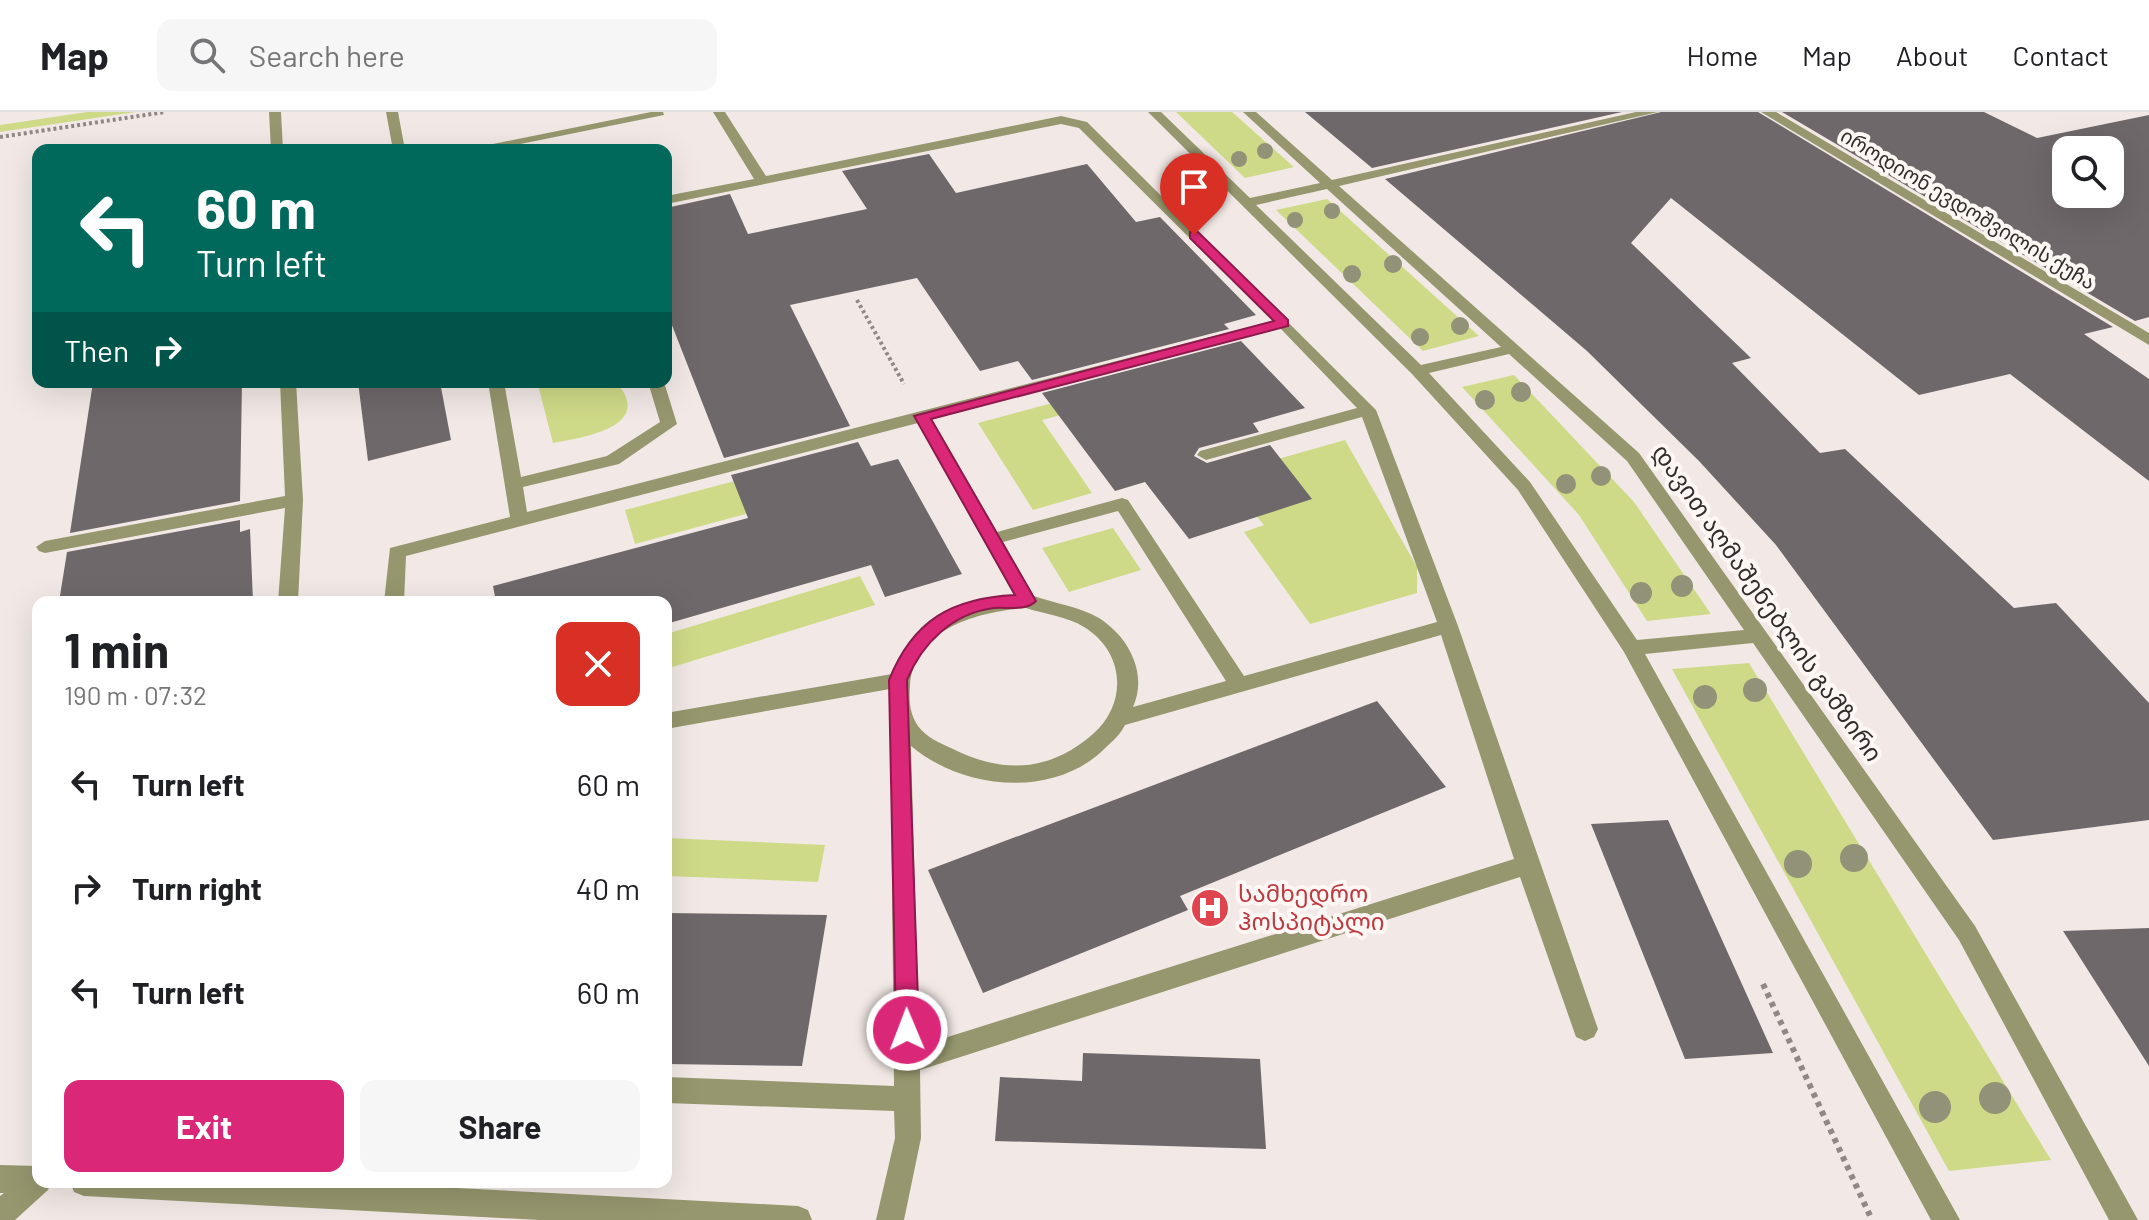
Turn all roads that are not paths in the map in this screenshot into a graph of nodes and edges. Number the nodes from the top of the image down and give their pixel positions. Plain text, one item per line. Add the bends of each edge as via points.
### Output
1 (275, 112) edge
2 (392, 112) edge
3 (657, 112) edge
4 (719, 112) edge
5 (1154, 112) edge
6 (1249, 112) edge
7 (1652, 112) edge
8 (1767, 112) edge
9 (277, 144) edge
10 (398, 144) edge
11 (501, 144) edge
12 (762, 181) junction
13 (1332, 184) junction
14 (672, 199) edge
15 (1247, 203) junction
16 (1283, 323) junction
17 (2149, 340) edge
18 (1514, 348) junction
19 (1418, 371) junction
20 (288, 388) edge
21 (497, 388) edge
22 (658, 388) edge
23 (1368, 410) junction
24 (922, 416) junction
25 (1206, 455) dead end
26 (514, 484) junction
27 (294, 500) junction
28 (520, 521) junction
29 (992, 539) junction
30 (45, 547) dead end
31 (288, 596) edge
32 (394, 596) edge
33 (1027, 601) junction
34 (1448, 626) junction
35 (1761, 635) junction
36 (1632, 648) junction
37 (898, 680) junction
38 (1239, 685) junction
39 (900, 711) junction
40 (1123, 718) junction
41 (672, 720) edge
42 (1527, 865) junction
43 (1585, 1029) dead end
44 (908, 1062) junction
45 (672, 1090) edge
46 (909, 1099) junction
47 (0, 1179) edge
48 (32, 1180) edge
49 (32, 1186) edge
50 (197, 1188) edge
51 (0, 1215) edge
52 (798, 1220) edge
53 (890, 1220) edge
54 (1946, 1220) edge
55 (2124, 1220) edge

1 - 9 street
2 - 10 street
3 - 11 street
4 - 12 street
5 - 15 street
6 - 13 street, დავით აღმაშენებლის გამზირი
7 - 13 street
8 - 17 street, იროდიონ ევდოშვილის ქუჩა
12 - 14 street
12 - 16 street via 1061,120 1083,125
13 - 15 street
13 - 18 street, დავით აღმაშენებლის გამზირი
15 - 19 street
16 - 23 street
16 - 24 street
18 - 19 street
18 - 35 street, დავით აღმაშენებლის გამზირი via 1633,457
19 - 36 street via 1524,486
20 - 27 street
21 - 26 street
22 - 26 street via 669,424 613,460
23 - 25 street
23 - 34 street
24 - 28 street
24 - 29 street
26 - 28 street
27 - 30 street
27 - 31 street
28 - 32 street via 397,552
29 - 33 street
29 - 38 street via 1122,504
33 - 37 street via 992,602 959,612 931,629 910,651
33 - 40 street via 1060,606 1090,619 1113,639 1127,663 1131,690
34 - 38 street
34 - 42 street
35 - 36 street
35 - 55 street, დავით აღმაშენებლის გამზირი via 1967,933
36 - 54 street
37 - 39 street
37 - 41 street
38 - 40 street
39 - 40 street via 916,739 945,761 984,774 1026,776 1067,765 1101,745
39 - 44 street
42 - 43 street
42 - 44 street
44 - 46 street
45 - 46 street
46 - 53 street via 908,1138
47 - 48 street
49 - 51 street
50 - 52 street

